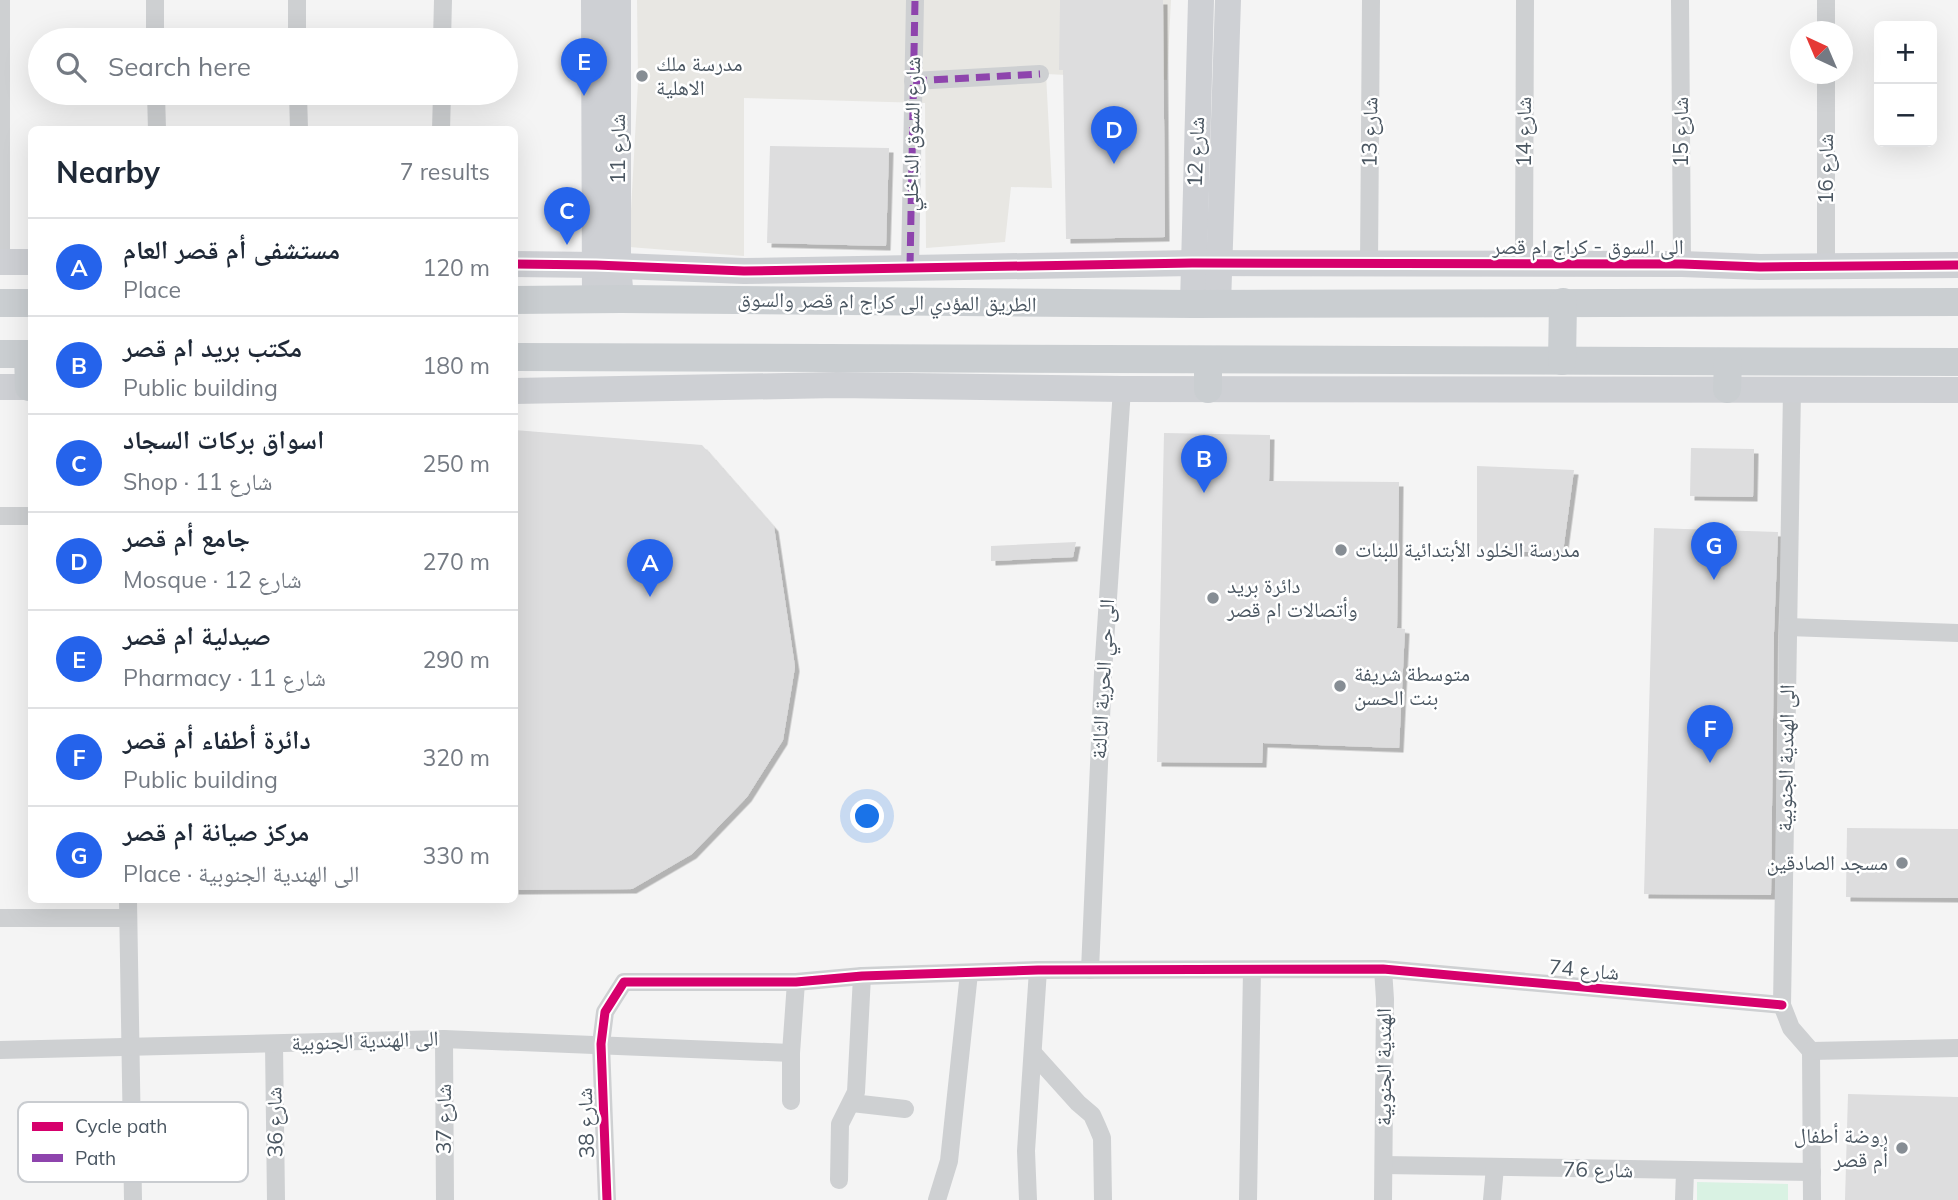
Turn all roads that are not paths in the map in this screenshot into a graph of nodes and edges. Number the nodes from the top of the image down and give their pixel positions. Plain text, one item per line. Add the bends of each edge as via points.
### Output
1 (1, 0) edge
2 (155, 0) edge
3 (297, 0) edge
4 (443, 0) edge
5 (594, 0) edge
6 (618, 0) edge
7 (915, 0) edge
8 (1201, 0) edge
9 (1228, 0) edge
10 (1371, 0) edge
11 (1525, 0) edge
12 (1680, 0) edge
13 (1826, 0) edge
14 (1826, 21) edge
15 (155, 28) edge
16 (298, 28) edge
17 (442, 28) edge
18 (1040, 74) dead end
19 (913, 81) junction
20 (1826, 84) edge
21 (156, 105) edge
22 (298, 105) edge
23 (442, 105) edge
24 (157, 126) edge
25 (299, 126) edge
26 (441, 126) edge
27 (0, 262) edge
28 (28, 262) edge
29 (1205, 263) junction
30 (518, 264) edge
31 (1369, 264) junction
32 (1524, 264) junction
33 (1682, 264) junction
34 (607, 265) junction
35 (1826, 265) junction
36 (1958, 265) edge
37 (909, 267) junction
38 (608, 299) junction
39 (518, 300) edge
40 (1563, 302) junction
41 (1958, 302) edge
42 (0, 303) edge
43 (28, 303) edge
44 (1205, 304) junction
45 (0, 354) edge
46 (28, 354) edge
47 (518, 357) edge
48 (1208, 360) junction
49 (1562, 361) junction
50 (1958, 362) edge
51 (1728, 376) junction
52 (0, 387) edge
53 (28, 387) edge
54 (1209, 388) junction
55 (1122, 389) junction
56 (1792, 390) junction
57 (1958, 390) edge
58 (518, 391) edge
59 (0, 516) edge
60 (28, 516) edge
61 (1788, 627) junction
62 (1958, 633) edge
63 (128, 903) edge
64 (0, 918) edge
65 (128, 918) junction
66 (1383, 969) junction
67 (1038, 970) junction
68 (1090, 970) junction
69 (1252, 970) junction
70 (969, 973) junction
71 (862, 976) junction
72 (796, 982) junction
73 (1782, 1005) junction
74 (444, 1039) junction
75 (274, 1044) junction
76 (601, 1044) junction
77 (129, 1045) junction
78 (1958, 1048) edge
79 (0, 1050) edge
80 (1811, 1051) junction
81 (791, 1053) junction
82 (1033, 1053) junction
83 (791, 1101) dead end
84 (130, 1102) edge
85 (852, 1102) junction
86 (905, 1110) dead end
87 (1384, 1165) junction
88 (1495, 1167) junction
89 (1685, 1172) junction
90 (1812, 1172) junction
91 (839, 1180) dead end
92 (133, 1182) edge
93 (133, 1200) edge
94 (276, 1200) edge
95 (445, 1200) edge
96 (607, 1200) edge
97 (937, 1200) edge
98 (1028, 1200) edge
99 (1103, 1200) edge
100 (1248, 1200) edge
101 (1382, 1200) edge
102 (1492, 1200) edge
103 (1684, 1200) edge
104 (1812, 1200) edge

1 - 27 street
2 - 15 street
3 - 16 street
4 - 17 street
5 - 34 street, شارع 11
6 - 34 street, شارع 11
7 - 19 street, شارع السوق الداخلي
8 - 29 street, شارع 12
9 - 29 street, شارع 12
10 - 31 street, شارع 13
11 - 32 street, شارع 14
12 - 33 street, شارع 15
13 - 14 street
18 - 19 street
19 - 37 street, شارع السوق الداخلي
20 - 35 street, شارع 16
21 - 24 street
22 - 25 street
23 - 26 street
27 - 28 street
29 - 31 street, الى السوق - كراج ام قصر
29 - 37 street, الى السوق - كراج ام قصر
29 - 44 street, شارع 12
30 - 34 street, الى السوق - كراج ام قصر
31 - 32 street, الى السوق - كراج ام قصر
32 - 33 street, الى السوق - كراج ام قصر
33 - 35 street, الى السوق - كراج ام قصر
34 - 37 street, الى السوق - كراج ام قصر via 744,271
34 - 38 street, شارع 11
35 - 36 street, الى السوق - كراج ام قصر
38 - 39 main road, الطريق المؤدي الى كراج ام قصر والسوق
38 - 44 main road, الطريق المؤدي الى كراج ام قصر والسوق
40 - 41 main road, الطريق المؤدي الى كراج ام قصر والسوق
40 - 44 main road, الطريق المؤدي الى كراج ام قصر والسوق
40 - 49 main road
42 - 43 main road
45 - 46 main road
47 - 48 main road
48 - 49 main road
48 - 54 main road
49 - 51 main road
50 - 51 main road
51 - 54 street
51 - 56 street
52 - 53 street
54 - 55 street
55 - 58 street via 837,385
55 - 68 street, الى حي الحرية الثالثة
56 - 57 street
56 - 61 street, الى الهندية الجنوبية
59 - 60 street
61 - 62 street
61 - 73 street, الى الهندية الجنوبية
63 - 65 street
64 - 65 street
65 - 77 street
66 - 69 street, شارع 74
66 - 73 street, شارع 74
66 - 87 street, الهندية الجنوبية
67 - 68 street, شارع 74
67 - 70 street, شارع 74
67 - 82 street
68 - 69 street, شارع 74
69 - 100 street
70 - 71 street, شارع 74
70 - 97 street via 949,1161
71 - 72 street, شارع 74
71 - 85 street
72 - 76 street, شارع 38 via 624,982 605,1012
72 - 81 street
73 - 80 street, الى الهندية الجنوبية via 1791,1028
74 - 75 street, الى الهندية الجنوبية
74 - 76 street, الى الهندية الجنوبية
74 - 95 street, شارع 37
75 - 77 street, الى الهندية الجنوبية
75 - 94 street, شارع 36
76 - 81 street, الى الهندية الجنوبية
76 - 96 street, شارع 38
77 - 79 street, الى الهندية الجنوبية
77 - 84 street
78 - 80 street
80 - 90 street
81 - 83 street
82 - 98 street via 1026,1151
82 - 99 street via 1092,1115 1102,1138
85 - 86 street
85 - 91 street via 840,1124
87 - 88 street, شارع 76
87 - 101 street, الهندية الجنوبية
88 - 89 street, شارع 76
88 - 102 street
89 - 90 street, شارع 76
89 - 103 street
90 - 104 street
92 - 93 street

